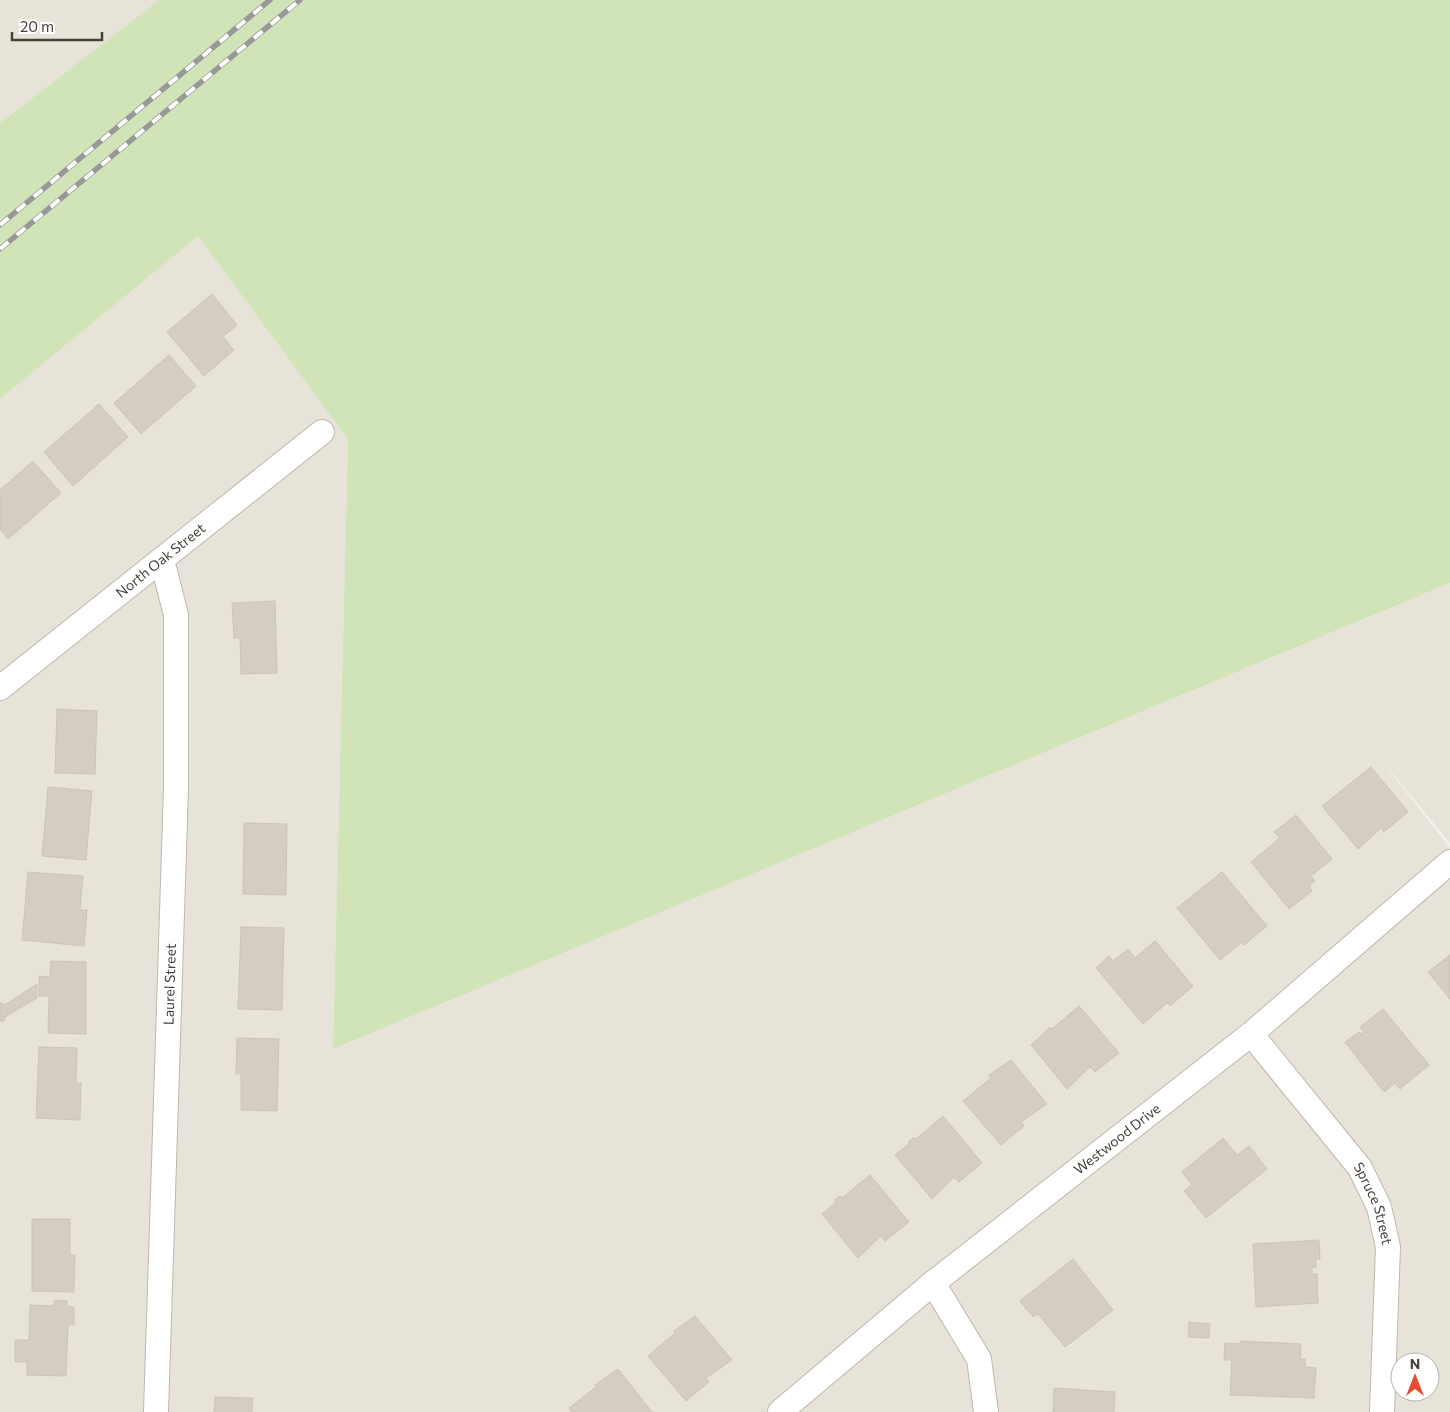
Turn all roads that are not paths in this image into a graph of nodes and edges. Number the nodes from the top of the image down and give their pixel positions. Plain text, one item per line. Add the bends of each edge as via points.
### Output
1 (322, 432) dead end
2 (162, 560) junction
3 (0, 688) edge
4 (1450, 862) edge
5 (1251, 1034) junction
6 (933, 1283) junction
7 (156, 1412) edge
8 (780, 1412) edge
9 (986, 1412) edge
10 (1382, 1412) edge

1 - 2 street, North Oak Street
2 - 3 street, North Oak Street
2 - 7 street, Laurel Street via 176,615 176,788
4 - 5 street, Westwood Drive
5 - 6 street, Westwood Drive
5 - 10 street, Spruce Street via 1360,1168 1379,1207 1388,1247
6 - 8 street, Westwood Drive
6 - 9 street via 979,1359

